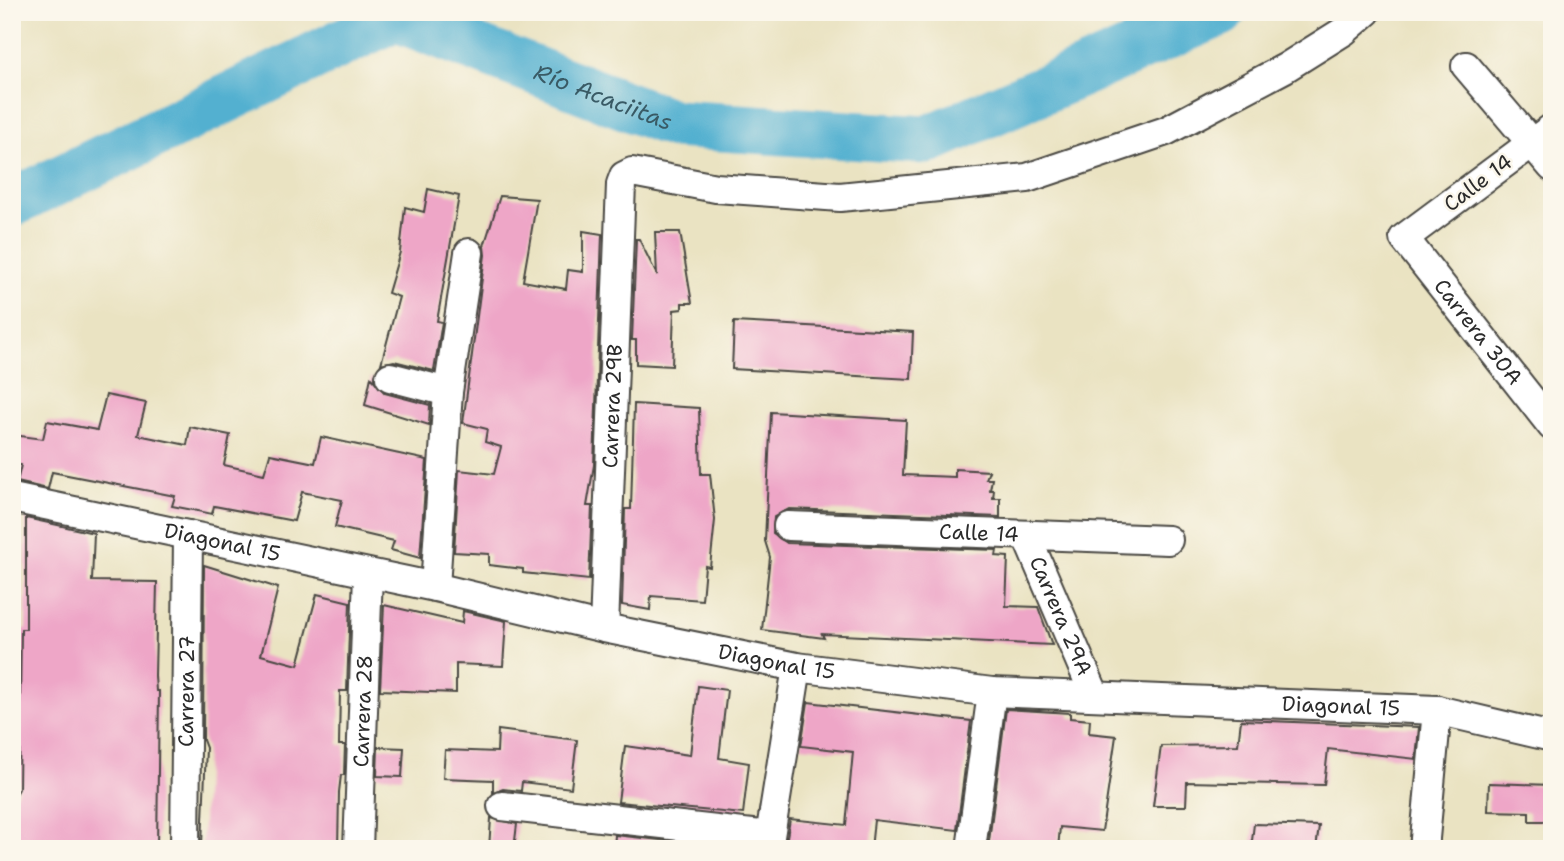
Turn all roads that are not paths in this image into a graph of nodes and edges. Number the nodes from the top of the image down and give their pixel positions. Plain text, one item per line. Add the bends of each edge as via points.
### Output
1 (1366, 12) edge
2 (1466, 66) dead end
3 (1542, 135) edge
4 (1552, 167) edge
5 (1404, 238) joint
6 (469, 253) dead end
7 (390, 377) dead end
8 (448, 392) junction
9 (1552, 426) edge
10 (12, 498) edge
11 (788, 526) dead end
12 (188, 535) junction
13 (1026, 535) junction
14 (1168, 540) dead end
15 (368, 574) junction
16 (435, 587) junction
17 (604, 628) junction
18 (797, 667) junction
19 (992, 692) junction
20 (1095, 696) junction
21 (1437, 710) junction
22 (1552, 737) edge
23 (502, 806) dead end
24 (769, 842) edge
25 (185, 849) edge
26 (358, 849) edge
27 (971, 849) edge
28 (1424, 849) edge

1 - 17 street, Carrera 29B via 1344,32 1285,68 1166,131 1027,178 840,197 716,188 632,172 624,176
2 - 3 street
3 - 4 street
3 - 5 street, Calle 14
5 - 9 street, Carrera 30A
6 - 8 street
7 - 8 street
8 - 16 street
10 - 12 street, Diagonal 15
11 - 13 street, Calle 14
12 - 15 street, Diagonal 15
12 - 25 street, Carrera 27
13 - 14 street, Calle 14
13 - 20 street, Carrera 29A
15 - 16 street, Diagonal 15
15 - 26 street, Carrera 28
16 - 17 street, Diagonal 15
17 - 18 street, Diagonal 15
18 - 19 street, Diagonal 15
18 - 24 street
19 - 20 street, Diagonal 15
19 - 27 street
20 - 21 street, Diagonal 15
21 - 22 street, Diagonal 15
21 - 28 street
23 - 24 street

